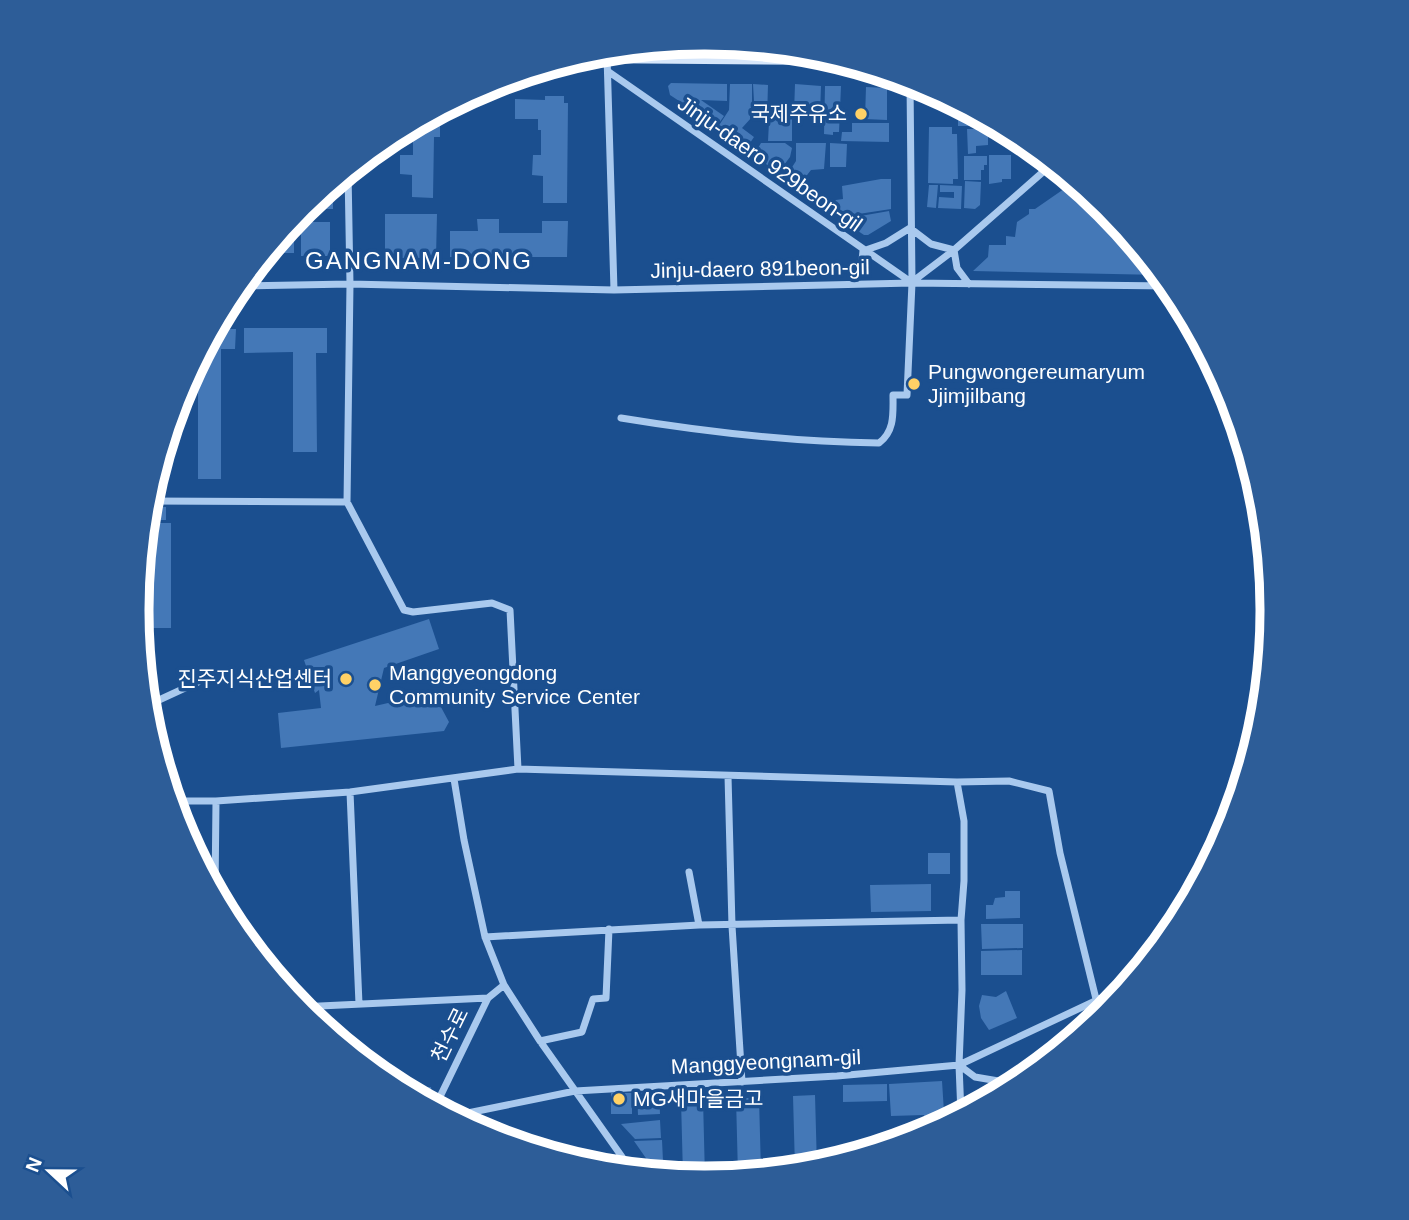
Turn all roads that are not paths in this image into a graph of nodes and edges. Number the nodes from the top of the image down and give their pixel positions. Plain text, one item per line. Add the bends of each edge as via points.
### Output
1 (667, 55) edge
2 (756, 57) edge
3 (608, 63) edge
4 (609, 72) junction
5 (910, 94) edge
6 (1045, 170) edge
7 (348, 184) edge
8 (910, 228) junction
9 (954, 250) junction
10 (863, 251) junction
11 (912, 283) junction
12 (351, 284) junction
13 (855, 284) junction
14 (968, 284) junction
15 (254, 286) edge
16 (1156, 286) edge
17 (614, 289) junction
18 (621, 418) dead end
19 (159, 501) edge
20 (347, 502) junction
21 (198, 682) dead end
22 (157, 701) edge
23 (518, 769) junction
24 (728, 776) junction
25 (454, 779) junction
26 (957, 782) junction
27 (350, 792) junction
28 (183, 801) edge
29 (216, 801) junction
30 (689, 872) dead end
31 (215, 873) edge
32 (961, 920) junction
33 (699, 925) junction
34 (732, 926) junction
35 (609, 929) junction
36 (485, 937) junction
37 (505, 985) junction
38 (1104, 996) edge
39 (488, 998) junction
40 (1096, 999) junction
41 (359, 1004) junction
42 (315, 1006) edge
43 (540, 1041) junction
44 (959, 1065) junction
45 (998, 1081) edge
46 (741, 1082) junction
47 (575, 1091) junction
48 (440, 1098) edge
49 (961, 1102) edge
50 (469, 1113) edge
51 (624, 1160) edge

1 - 2 street
3 - 4 street
4 - 10 street, Jinju-daero 929beon-gil
4 - 17 street
5 - 8 street
6 - 9 street
7 - 12 street
8 - 9 street via 931,244
8 - 10 street
8 - 11 street
9 - 11 street
9 - 14 street via 957,268
10 - 11 street, Jinju-daero 929beon-gil
10 - 13 street
11 - 13 street, Jinju-daero 891beon-gil
11 - 14 street, Jinju-daero 891beon-gil
11 - 18 street via 907,395 893,395 888,437 879,443 803,442
12 - 15 street, Jinju-daero 891beon-gil
12 - 17 street, Jinju-daero 891beon-gil
12 - 20 street
13 - 17 street, Jinju-daero 891beon-gil
14 - 16 street, Jinju-daero 891beon-gil
19 - 20 street
20 - 23 street via 404,610 492,603 510,610
21 - 22 street
23 - 24 street
23 - 25 street
24 - 26 street
24 - 34 street
25 - 27 street
25 - 36 street
26 - 32 street via 964,821
26 - 40 street via 1009,781 1049,791
27 - 29 street
27 - 41 street
28 - 29 street
29 - 31 street
30 - 33 street
32 - 34 street
32 - 44 street
33 - 34 street
33 - 35 street
34 - 46 street
35 - 36 street
35 - 43 street via 606,998 593,999 582,1032
36 - 37 street
37 - 39 street, 천수로
37 - 43 street
38 - 40 street, Manggyeongnam-gil
39 - 41 street
39 - 48 street, 천수로
40 - 44 street, Manggyeongnam-gil
41 - 42 street
43 - 47 street
44 - 45 street via 975,1077
44 - 46 street, Manggyeongnam-gil
44 - 49 street
46 - 47 street, Manggyeongnam-gil
47 - 50 street, Manggyeongnam-gil
47 - 51 street

